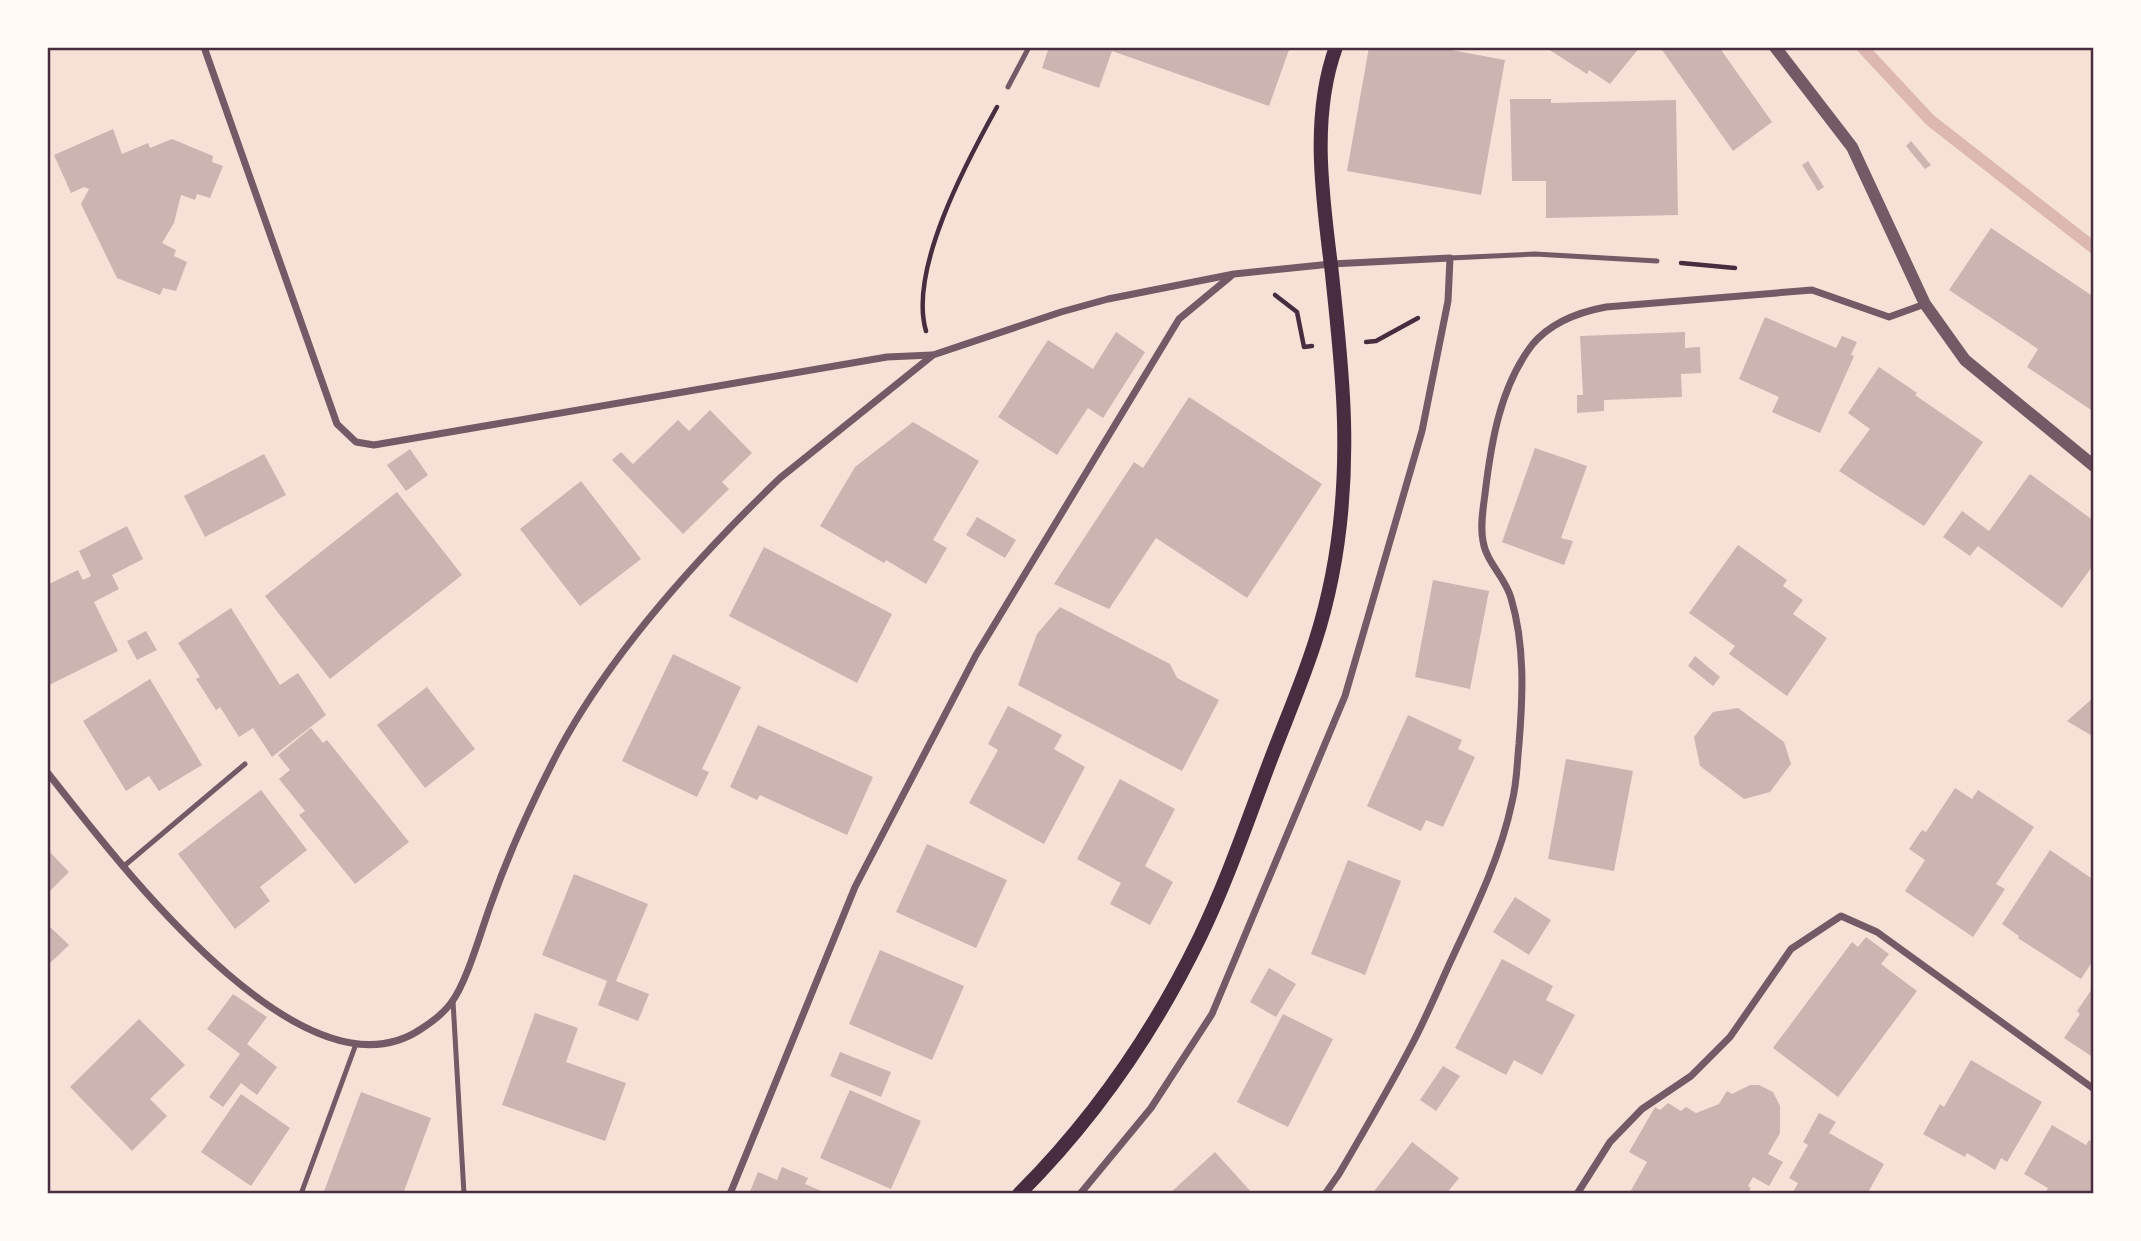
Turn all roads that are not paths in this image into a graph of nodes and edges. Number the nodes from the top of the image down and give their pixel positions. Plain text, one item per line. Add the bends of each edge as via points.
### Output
1 (204, 47) edge
2 (1029, 47) edge
3 (1336, 47) edge
4 (1775, 47) edge
5 (1008, 87) road end
6 (1450, 258) junction
7 (1657, 261) road end
8 (1331, 264) junction
9 (1234, 274) junction
10 (1925, 304) junction
11 (933, 355) junction
12 (2094, 466) edge
13 (245, 764) dead end
14 (47, 772) edge
15 (124, 866) junction
16 (453, 1001) junction
17 (356, 1044) junction
18 (2094, 1089) edge
19 (301, 1194) edge
20 (464, 1194) edge
21 (730, 1194) edge
22 (1019, 1194) edge
23 (1080, 1194) edge
24 (1325, 1194) edge
25 (1577, 1194) edge

1 - 11 street via 337,424 356,442 374,445 887,357
2 - 5 lane
3 - 8 main road via 1323,91 1324,204
4 - 10 street via 1852,147
6 - 7 lane via 1535,254
6 - 8 street
6 - 23 street via 1448,301 1422,430 1345,696 1212,1014 1152,1108
8 - 9 street
8 - 22 main road via 1340,344 1344,484 1335,563 1314,644 1240,842 1179,978 1117,1079
9 - 11 street via 1108,299
9 - 21 street via 1179,319 976,655 855,887
10 - 12 street via 1965,360
10 - 24 street via 1889,317 1812,290 1606,307 1568,318 1533,344 1496,424 1482,532 1488,556 1511,598 1521,652 1513,800 1494,864 1411,1048
11 - 16 street via 758,499 689,573 605,677 558,752 529,811
13 - 15 lane
14 - 15 street
15 - 17 street via 201,951 247,991 305,1027
16 - 17 street via 428,1025 403,1039
16 - 20 lane
17 - 19 lane
18 - 25 street via 1877,932 1840,916 1791,949 1730,1037 1691,1076 1642,1109 1610,1142

